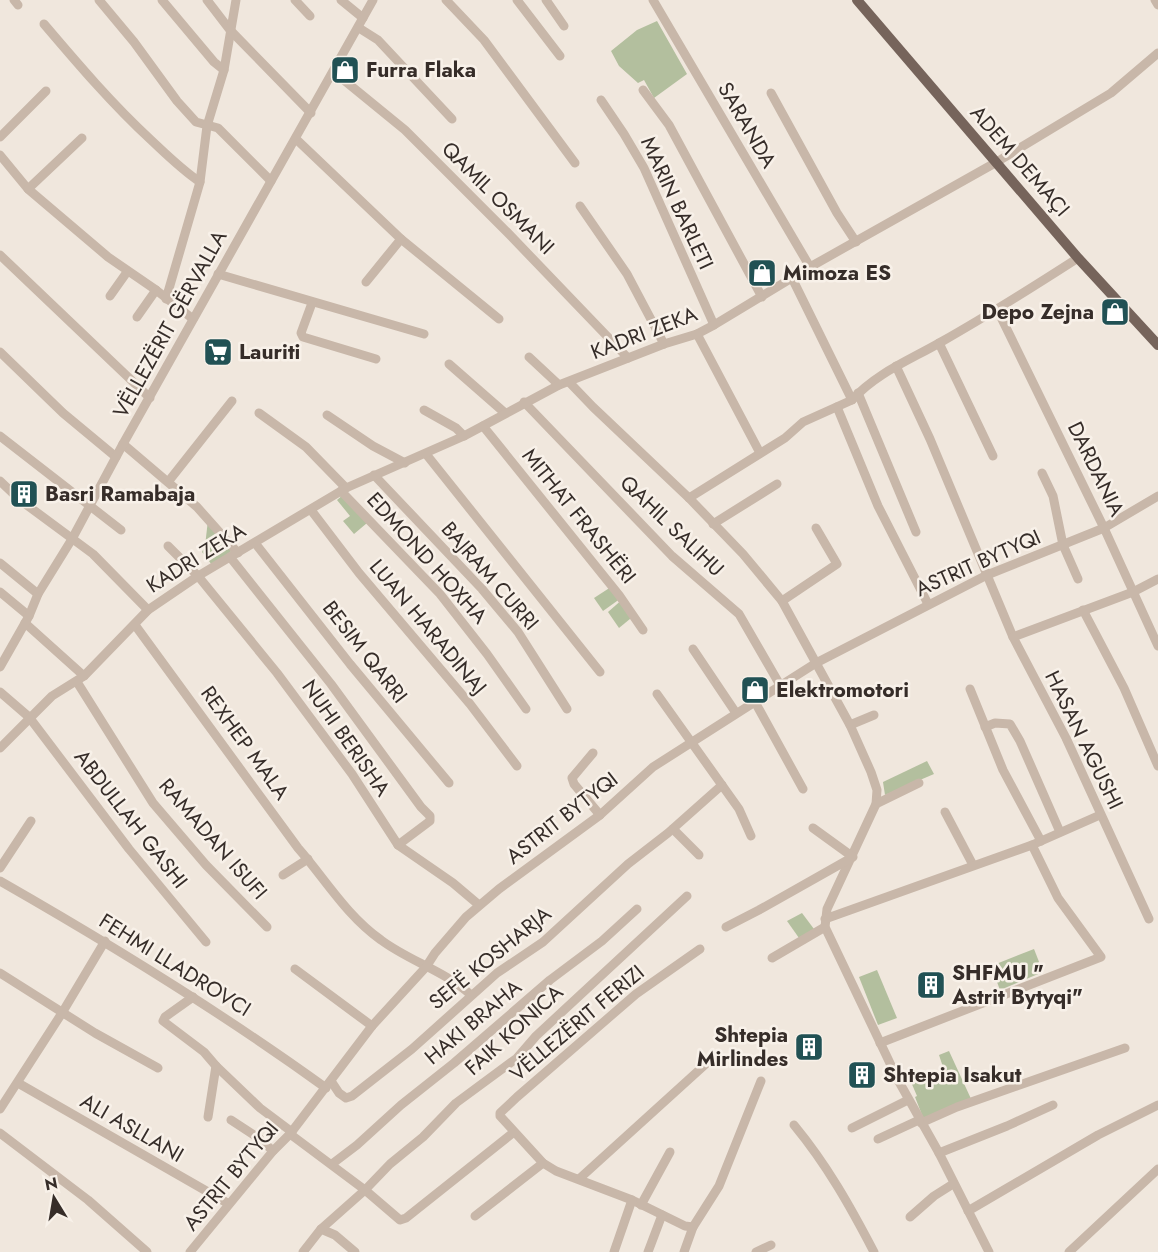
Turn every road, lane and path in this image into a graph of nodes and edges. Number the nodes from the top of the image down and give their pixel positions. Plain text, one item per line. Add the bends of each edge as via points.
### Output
1 (99, 0) edge
2 (162, 0) edge
3 (207, 0) edge
4 (236, 0) edge
5 (295, 0) edge
6 (341, 0) edge
7 (373, 0) edge
8 (446, 0) edge
9 (517, 0) edge
10 (546, 0) edge
11 (653, 0) edge
12 (857, 0) edge
13 (1155, 0) edge
14 (1158, 4) edge
15 (310, 16) dead end
16 (363, 18) junction
17 (44, 24) dead end
18 (564, 26) dead end
19 (359, 28) junction
20 (230, 30) junction
21 (1158, 53) edge
22 (560, 56) dead end
23 (224, 70) junction
24 (334, 72) junction
25 (643, 90) dead end
26 (46, 91) dead end
27 (771, 93) dead end
28 (601, 100) dead end
29 (310, 113) junction
30 (452, 119) dead end
31 (207, 126) junction
32 (0, 137) edge
33 (82, 138) dead end
34 (296, 139) junction
35 (0, 155) edge
36 (574, 163) dead end
37 (995, 163) junction
38 (200, 182) junction
39 (271, 182) junction
40 (28, 189) junction
41 (580, 206) dead end
42 (401, 239) junction
43 (856, 242) junction
44 (0, 255) edge
45 (1078, 258) junction
46 (810, 267) junction
47 (127, 272) junction
48 (218, 274) junction
49 (792, 278) junction
50 (366, 282) dead end
51 (156, 290) junction
52 (110, 296) dead end
53 (762, 297) junction
54 (166, 299) junction
55 (312, 303) junction
56 (997, 309) junction
57 (136, 317) dead end
58 (193, 319) junction
59 (499, 319) dead end
60 (714, 326) junction
61 (424, 334) dead end
62 (697, 334) junction
63 (664, 344) junction
64 (939, 344) junction
65 (1158, 345) edge
66 (0, 352) edge
67 (530, 357) dead end
68 (628, 358) junction
69 (376, 359) dead end
70 (449, 364) dead end
71 (896, 366) junction
72 (569, 382) junction
73 (559, 385) junction
74 (855, 397) junction
75 (150, 398) junction
76 (232, 401) dead end
77 (524, 402) junction
78 (837, 407) junction
79 (424, 410) dead end
80 (259, 413) dead end
81 (505, 413) junction
82 (327, 415) dead end
83 (483, 426) junction
84 (0, 436) edge
85 (464, 436) junction
86 (123, 444) junction
87 (760, 453) junction
88 (426, 454) junction
89 (116, 456) junction
90 (993, 456) dead end
91 (405, 463) junction
92 (1042, 473) dead end
93 (374, 475) junction
94 (0, 481) edge
95 (168, 482) junction
96 (777, 484) dead end
97 (344, 490) junction
98 (1158, 496) edge
99 (689, 498) junction
100 (89, 505) junction
101 (311, 510) junction
102 (713, 524) junction
103 (816, 528) dead end
104 (1104, 528) junction
105 (121, 530) dead end
106 (916, 532) dead end
107 (72, 539) junction
108 (255, 543) junction
109 (1063, 545) junction
110 (168, 546) dead end
111 (234, 555) junction
112 (0, 563) edge
113 (987, 575) junction
114 (198, 576) junction
115 (1078, 579) dead end
116 (1158, 579) edge
117 (0, 592) edge
118 (1133, 592) junction
119 (38, 594) junction
120 (782, 601) junction
121 (928, 604) junction
122 (147, 610) junction
123 (1083, 610) junction
124 (27, 620) junction
125 (135, 625) junction
126 (644, 630) dead end
127 (1014, 637) junction
128 (1158, 646) edge
129 (693, 649) dead end
130 (2, 660) edge
131 (816, 663) junction
132 (600, 672) dead end
133 (80, 679) junction
134 (780, 685) junction
135 (970, 689) dead end
136 (0, 692) edge
137 (657, 694) dead end
138 (755, 702) junction
139 (567, 708) dead end
140 (526, 709) dead end
141 (736, 713) junction
142 (874, 715) dead end
143 (29, 717) junction
144 (850, 725) junction
145 (986, 726) junction
146 (690, 743) junction
147 (0, 748) edge
148 (593, 753) dead end
149 (517, 766) dead end
150 (1158, 766) edge
151 (449, 783) dead end
152 (919, 783) dead end
153 (722, 785) junction
154 (803, 789) dead end
155 (876, 804) junction
156 (945, 812) dead end
157 (600, 815) junction
158 (1100, 815) junction
159 (31, 821) dead end
160 (813, 828) dead end
161 (673, 829) junction
162 (1060, 832) junction
163 (752, 836) dead end
164 (1036, 843) junction
165 (398, 845) junction
166 (699, 855) dead end
167 (853, 857) junction
168 (308, 859) junction
169 (973, 865) junction
170 (0, 868) edge
171 (283, 875) dead end
172 (0, 881) edge
173 (687, 896) dead end
174 (479, 905) junction
175 (637, 909) dead end
176 (1149, 919) dead end
177 (825, 923) junction
178 (267, 927) dead end
179 (726, 927) dead end
180 (105, 941) junction
181 (206, 942) dead end
182 (699, 949) dead end
183 (772, 958) dead end
184 (426, 967) junction
185 (295, 969) dead end
186 (0, 973) edge
187 (471, 995) junction
188 (193, 997) junction
189 (62, 1013) junction
190 (372, 1026) junction
191 (880, 1043) junction
192 (1125, 1048) dead end
193 (708, 1062) dead end
194 (216, 1066) junction
195 (158, 1068) dead end
196 (761, 1081) dead end
197 (18, 1083) junction
198 (328, 1085) junction
199 (908, 1100) junction
200 (1053, 1105) dead end
201 (1158, 1105) edge
202 (0, 1108) edge
203 (208, 1117) dead end
204 (231, 1120) dead end
205 (920, 1121) junction
206 (794, 1125) dead end
207 (852, 1128) dead end
208 (514, 1132) junction
209 (0, 1133) edge
210 (291, 1133) junction
211 (878, 1139) dead end
212 (273, 1151) junction
213 (670, 1152) dead end
214 (939, 1153) junction
215 (543, 1162) junction
216 (332, 1164) junction
217 (1158, 1169) edge
218 (579, 1179) junction
219 (953, 1184) junction
220 (365, 1190) junction
221 (636, 1202) junction
222 (229, 1204) junction
223 (968, 1211) junction
224 (662, 1215) junction
225 (475, 1216) dead end
226 (910, 1217) dead end
227 (693, 1227) junction
228 (321, 1229) junction
229 (771, 1245) dead end
230 (147, 1252) edge
231 (190, 1252) edge
232 (303, 1252) edge
233 (355, 1252) edge
234 (614, 1252) edge
235 (648, 1252) edge
236 (684, 1252) edge
237 (756, 1252) edge
238 (874, 1252) edge
239 (989, 1252) edge
240 (1069, 1252) edge

1 - 31 street via 177,101 196,122
2 - 23 street
3 - 20 street
4 - 20 street
5 - 15 street
6 - 16 street
7 - 16 street, VËLLEZËRIT GËRVALLA
8 - 36 street via 484,40
9 - 22 street
10 - 18 street
11 - 46 street, SARANDA
12 - 37 main road, ADEM DEMAÇI
13 - 14 street
16 - 19 street, VËLLEZËRIT GËRVALLA
17 - 38 street via 141,131
19 - 24 street, VËLLEZËRIT GËRVALLA
19 - 30 street via 378,40
20 - 23 street
20 - 29 street
21 - 37 street, KADRI ZEKA via 1111,93
23 - 31 street
24 - 29 street, VËLLEZËRIT GËRVALLA
24 - 68 street, QAMIL OSMANI via 405,130
25 - 53 street via 669,125
26 - 32 street
27 - 43 street
28 - 60 street, MARIN BARLETI via 644,168
29 - 34 street, VËLLEZËRIT GËRVALLA
31 - 38 street
31 - 39 street via 218,128
33 - 40 street
34 - 39 street, VËLLEZËRIT GËRVALLA
34 - 42 street
35 - 40 street
37 - 43 street, KADRI ZEKA
37 - 45 main road, ADEM DEMAÇI
38 - 54 street
39 - 48 street, VËLLEZËRIT GËRVALLA
40 - 47 street
41 - 63 street via 627,274
42 - 50 street
42 - 59 street
43 - 46 street, KADRI ZEKA
44 - 75 street
45 - 56 street
45 - 65 main road, ADEM DEMAÇI
46 - 49 street, KADRI ZEKA
47 - 51 street
47 - 52 street
48 - 55 street
48 - 58 street, VËLLEZËRIT GËRVALLA
49 - 53 street, KADRI ZEKA
49 - 74 street
51 - 54 street
51 - 57 street
53 - 60 street, KADRI ZEKA
54 - 58 street
55 - 61 street
55 - 69 street via 303,337
56 - 64 street
56 - 104 street, DARDANIA
58 - 75 street, VËLLEZËRIT GËRVALLA
60 - 62 street, KADRI ZEKA
62 - 63 street, KADRI ZEKA
62 - 87 street
63 - 68 street, KADRI ZEKA
64 - 71 street
64 - 90 street
66 - 89 street via 63,413
67 - 73 street
68 - 72 street, KADRI ZEKA
70 - 81 street
71 - 74 street
71 - 113 street, HASAN AGUSHI
72 - 73 street, KADRI ZEKA
72 - 99 street
73 - 77 street, KADRI ZEKA
74 - 78 street
74 - 106 street
75 - 86 street, VËLLEZËRIT GËRVALLA
76 - 95 street
77 - 81 street, KADRI ZEKA
77 - 134 street, QAHIL SALIHU via 672,556 739,614
78 - 87 street via 803,422
78 - 121 street via 878,506
79 - 85 street
80 - 97 street via 306,447
81 - 83 street, KADRI ZEKA
82 - 91 street
83 - 85 street, KADRI ZEKA
83 - 126 street, MITHAT FRASHËRI
84 - 100 street
85 - 88 street, KADRI ZEKA
86 - 89 street, VËLLEZËRIT GËRVALLA
86 - 95 street
87 - 99 street
88 - 91 street, KADRI ZEKA
88 - 132 street
89 - 100 street, VËLLEZËRIT GËRVALLA
91 - 93 street, KADRI ZEKA
92 - 109 street, ASTRIT BYTYQI via 1053,496
93 - 97 street, KADRI ZEKA
93 - 139 street, BAJRAM CURRI via 518,632
94 - 107 street
95 - 111 street via 197,507
96 - 102 street
97 - 101 street, KADRI ZEKA
97 - 140 street, EDMOND HOXHA via 440,594
98 - 104 street, ASTRIT BYTYQI
99 - 102 street
100 - 105 street
100 - 107 street, VËLLEZËRIT GËRVALLA
101 - 108 street, KADRI ZEKA
101 - 149 street, LUAN HARADINAJ
102 - 120 street
103 - 120 street via 837,564
104 - 109 street, ASTRIT BYTYQI
104 - 118 street, DARDANIA
107 - 119 street, VËLLEZËRIT GËRVALLA
107 - 122 street
108 - 111 street, KADRI ZEKA
108 - 151 street, BESIM QARRI
109 - 113 street, ASTRIT BYTYQI
109 - 115 street, ASTRIT BYTYQI
110 - 114 street, NUHI BERISHA
111 - 114 street, KADRI ZEKA
111 - 165 street via 430,816 430,821
112 - 119 street
113 - 121 street, ASTRIT BYTYQI
113 - 127 street, HASAN AGUSHI
114 - 122 street, KADRI ZEKA
114 - 165 street, NUHI BERISHA via 277,673
116 - 118 street
117 - 124 street, RAMADAN ISUFI
118 - 123 street
118 - 128 street, DARDANIA
119 - 124 street, VËLLEZËRIT GËRVALLA
120 - 131 street
121 - 131 street, ASTRIT BYTYQI
122 - 125 street, KADRI ZEKA
123 - 127 street
123 - 150 street via 1124,688
124 - 130 street, VËLLEZËRIT GËRVALLA
124 - 133 street, RAMADAN ISUFI
125 - 133 street, KADRI ZEKA
125 - 168 street, REXHEP MALA
127 - 158 street, HASAN AGUSHI
129 - 141 street
131 - 134 street, ASTRIT BYTYQI
131 - 144 street
133 - 143 street, KADRI ZEKA via 52,696
133 - 178 street, RAMADAN ISUFI via 153,803
134 - 138 street, ASTRIT BYTYQI
135 - 145 street
136 - 143 street, ABDULLAH GASHI
137 - 146 street
138 - 141 street, ASTRIT BYTYQI
138 - 154 street
141 - 146 street, ASTRIT BYTYQI
142 - 144 street
143 - 147 street, KADRI ZEKA
143 - 181 street, ABDULLAH GASHI via 129,849
144 - 155 street via 872,772
145 - 162 street via 1010,724
145 - 164 street
146 - 153 street
146 - 157 street, ASTRIT BYTYQI via 653,767
148 - 157 street via 572,778
152 - 155 street
153 - 161 street, SEFË KOSHARJA
153 - 163 street
155 - 167 street
156 - 169 street
157 - 174 street, ASTRIT BYTYQI
158 - 162 street
158 - 176 street, HASAN AGUSHI
159 - 170 street
160 - 167 street
161 - 166 street
161 - 187 street, SEFË KOSHARJA via 628,864 543,942
162 - 164 street
164 - 169 street
164 - 191 street via 1058,898 1101,957
165 - 174 street, NUHI BERISHA
167 - 177 street via 827,909
167 - 179 street
168 - 171 street
168 - 184 street, REXHEP MALA via 356,920
169 - 177 street
172 - 180 street, FEHMI LLADROVCI
173 - 220 street, FAIK KONICA via 517,1058 456,1103
174 - 184 street, ASTRIT BYTYQI
175 - 216 street, HAKI BRAHA
177 - 183 street
177 - 191 street
180 - 188 street, FEHMI LLADROVCI
180 - 189 street
182 - 208 street, VËLLEZËRIT FERIZI via 636,994 500,1113
184 - 187 street, REXHEP MALA
184 - 190 street, ASTRIT BYTYQI
185 - 190 street
186 - 189 street
187 - 198 street, SEFË KOSHARJA via 352,1096 346,1098
188 - 194 street via 163,1021
188 - 198 street, FEHMI LLADROVCI
189 - 195 street
189 - 197 street
190 - 198 street, ASTRIT BYTYQI
191 - 199 street
192 - 205 street
193 - 218 street
194 - 203 street
194 - 210 street
196 - 227 street via 719,1186
197 - 202 street
197 - 222 street, ALI ASLLANI
198 - 210 street, ASTRIT BYTYQI
199 - 205 street
199 - 207 street
200 - 214 street
201 - 223 street via 1098,1135
204 - 212 street
205 - 211 street
205 - 214 street
206 - 238 street via 819,1155
208 - 215 street
208 - 220 street via 406,1218 400,1220
209 - 230 street via 88,1200
210 - 212 street, ASTRIT BYTYQI
210 - 216 street
212 - 222 street, ASTRIT BYTYQI
213 - 221 street
214 - 219 street
215 - 218 street
215 - 225 street
216 - 220 street
217 - 240 street
218 - 221 street
219 - 223 street
219 - 226 street
220 - 228 street, FAIK KONICA
221 - 224 street
221 - 234 street
222 - 231 street, ASTRIT BYTYQI
223 - 239 street
224 - 227 street
224 - 235 street
227 - 236 street
228 - 232 street, FAIK KONICA
228 - 233 street
229 - 237 street

